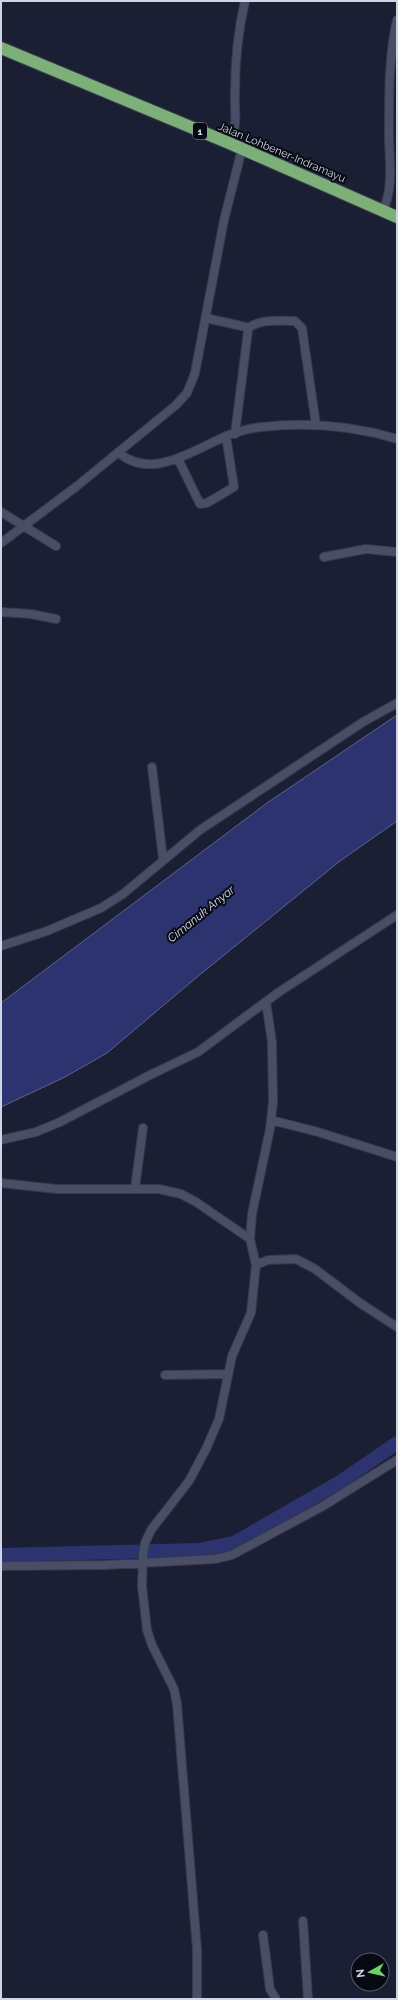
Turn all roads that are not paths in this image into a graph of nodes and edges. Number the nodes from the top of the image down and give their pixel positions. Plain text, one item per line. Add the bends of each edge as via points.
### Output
1 (245, 1) edge
2 (397, 20) edge
3 (1, 48) edge
4 (231, 141) junction
5 (242, 149) junction
6 (384, 208) junction
7 (397, 217) edge
8 (206, 318) junction
9 (247, 329) junction
10 (316, 425) junction
11 (235, 434) junction
12 (226, 436) junction
13 (397, 439) edge
14 (118, 452) junction
15 (178, 459) junction
16 (1, 512) edge
17 (23, 525) junction
18 (1, 543) edge
19 (56, 546) dead end
20 (397, 552) edge
21 (324, 557) dead end
22 (1, 612) edge
23 (56, 619) dead end
24 (397, 703) edge
25 (152, 767) dead end
26 (163, 859) junction
27 (397, 915) edge
28 (1, 946) edge
29 (266, 1002) junction
30 (271, 1120) junction
31 (143, 1128) dead end
32 (1, 1140) edge
33 (397, 1157) edge
34 (1, 1183) edge
35 (136, 1188) junction
36 (250, 1239) junction
37 (256, 1265) junction
38 (397, 1327) edge
39 (227, 1374) junction
40 (165, 1375) dead end
41 (397, 1460) edge
42 (143, 1558) junction
43 (1, 1566) edge
44 (303, 1921) dead end
45 (263, 1934) dead end
46 (197, 1999) edge
47 (276, 1999) edge
48 (308, 1999) edge

1 - 4 street via 237,52 236,130
2 - 6 street via 390,72 391,175 389,197
3 - 4 highway, Jalan Lohbener-Indramayu / 1
4 - 5 highway, Jalan Lohbener-Indramayu / 1
5 - 6 highway, Jalan Lohbener-Indramayu / 1
5 - 8 street via 224,220
6 - 7 highway, Jalan Lohbener-Indramayu / 1
8 - 9 street
8 - 14 street via 195,373 187,393
9 - 10 street via 254,324 278,321 295,321 302,328
9 - 11 street
10 - 11 street via 262,427
10 - 13 street via 377,433
11 - 12 street
12 - 15 street
12 - 15 street via 234,487 207,503 200,504
14 - 15 street via 125,459 136,463 156,464
14 - 17 street
16 - 17 street
17 - 18 street
17 - 19 street
20 - 21 street via 366,549
22 - 23 street
24 - 26 street via 363,722 200,830
25 - 26 street
26 - 28 street via 123,894 101,908 47,931
27 - 29 street
29 - 30 street via 272,1042
29 - 32 street via 198,1052 60,1122 36,1132
30 - 33 street
30 - 36 street via 252,1214
31 - 35 street
34 - 35 street via 56,1189
35 - 36 street via 160,1189 181,1194
36 - 37 street
37 - 38 street via 268,1260 296,1259 315,1269
37 - 39 street via 250,1313
39 - 40 street
39 - 42 street via 218,1419 206,1449 189,1481 151,1530 145,1543
41 - 42 street via 323,1506 232,1556 215,1559
42 - 43 street via 105,1565
42 - 46 street via 142,1586 148,1638 174,1689 177,1704 197,1949
44 - 48 street
45 - 47 street via 270,1989

